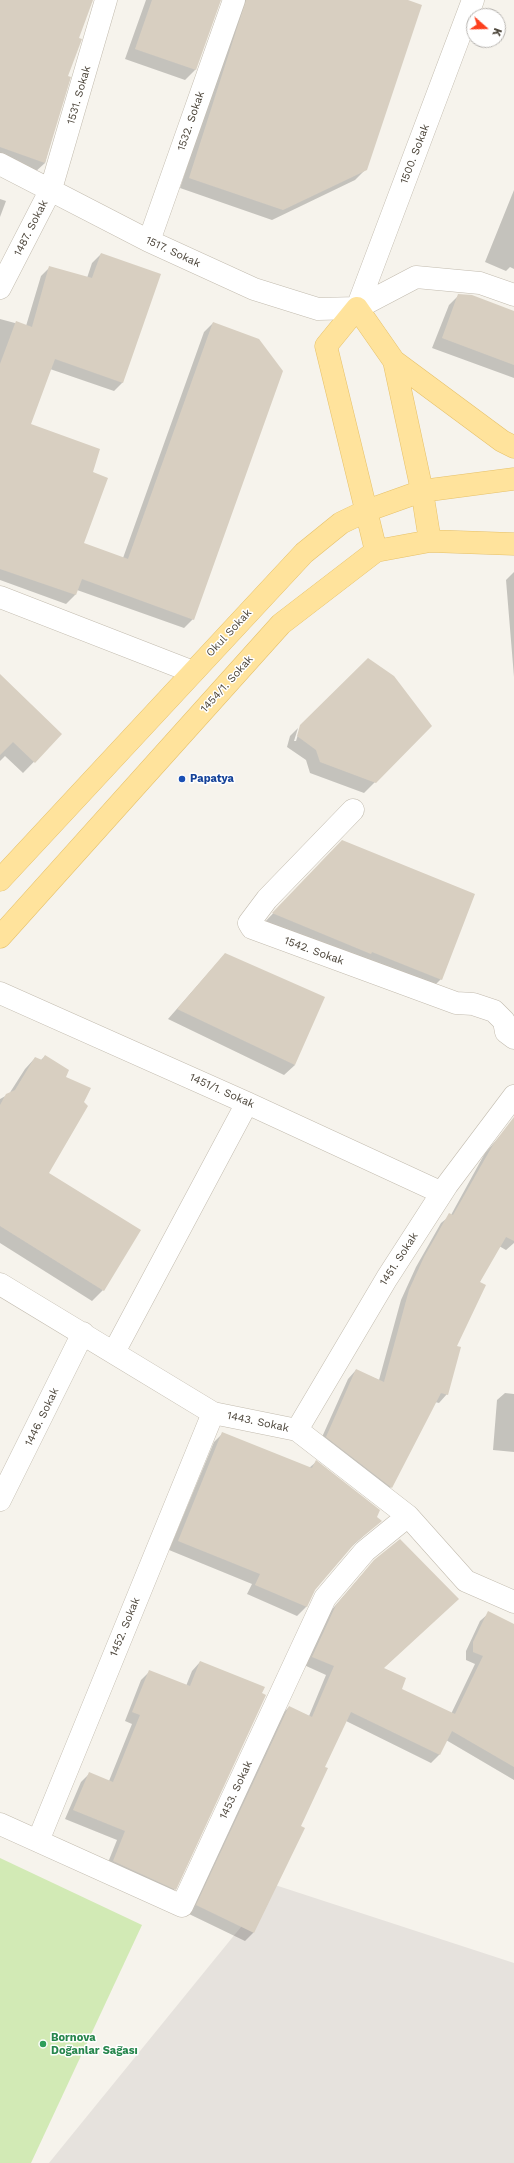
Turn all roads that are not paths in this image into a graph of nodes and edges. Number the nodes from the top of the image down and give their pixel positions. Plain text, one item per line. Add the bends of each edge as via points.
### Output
1 (106, 0) edge
2 (234, 0) edge
3 (473, 0) edge
4 (0, 164) edge
5 (51, 189) junction
6 (149, 242) junction
7 (0, 288) edge
8 (514, 295) edge
9 (357, 308) junction
10 (394, 361) junction
11 (514, 447) edge
12 (514, 479) edge
13 (422, 491) junction
14 (366, 511) junction
15 (430, 541) junction
16 (514, 544) edge
17 (376, 552) junction
18 (0, 597) edge
19 (193, 672) junction
20 (353, 810) dead end
21 (0, 880) edge
22 (0, 937) edge
23 (0, 993) edge
24 (514, 1038) edge
25 (514, 1096) edge
26 (247, 1102) junction
27 (442, 1193) junction
28 (0, 1284) edge
29 (83, 1333) junction
30 (114, 1352) junction
31 (213, 1412) junction
32 (296, 1430) junction
33 (0, 1500) edge
34 (408, 1516) junction
35 (514, 1602) edge
36 (0, 1824) edge
37 (38, 1841) junction

1 - 5 street, 1531. Sokak
2 - 6 street, 1532. Sokak
3 - 9 street, 1500. Sokak
4 - 5 street, 1517. Sokak
5 - 6 street, 1517. Sokak
5 - 7 street, 1487. Sokak
6 - 9 street, 1517. Sokak via 254,289 318,309
8 - 9 street via 480,283 416,277
9 - 10 main road
9 - 14 main road via 326,346
10 - 11 main road via 502,441
10 - 13 main road
12 - 13 main road, Okul Sokak
13 - 14 main road, Okul Sokak
13 - 15 main road
14 - 17 main road
14 - 19 main road, Okul Sokak via 341,523 304,553
15 - 16 main road, 1454/1. Sokak
15 - 17 main road, 1454/1. Sokak
17 - 22 main road, 1454/1. Sokak via 281,624
18 - 19 street
19 - 21 main road, Okul Sokak
20 - 24 street, 1542. Sokak via 267,898 249,923 252,928 456,1003 473,1004 494,1011 504,1021 506,1032
23 - 26 street, 1451/1. Sokak
25 - 27 street, 1451. Sokak
26 - 27 street, 1451/1. Sokak
26 - 30 street
27 - 32 street, 1451. Sokak via 387,1278
28 - 29 street, 1443. Sokak
29 - 30 street, 1443. Sokak
29 - 33 street, 1446. Sokak
30 - 31 street, 1443. Sokak
31 - 32 street, 1443. Sokak
31 - 37 street, 1452. Sokak
32 - 34 street, 1443. Sokak
34 - 35 street, 1443. Sokak via 466,1581
34 - 37 street, 1453. Sokak via 365,1551 325,1598 182,1906
36 - 37 street, 1453. Sokak

